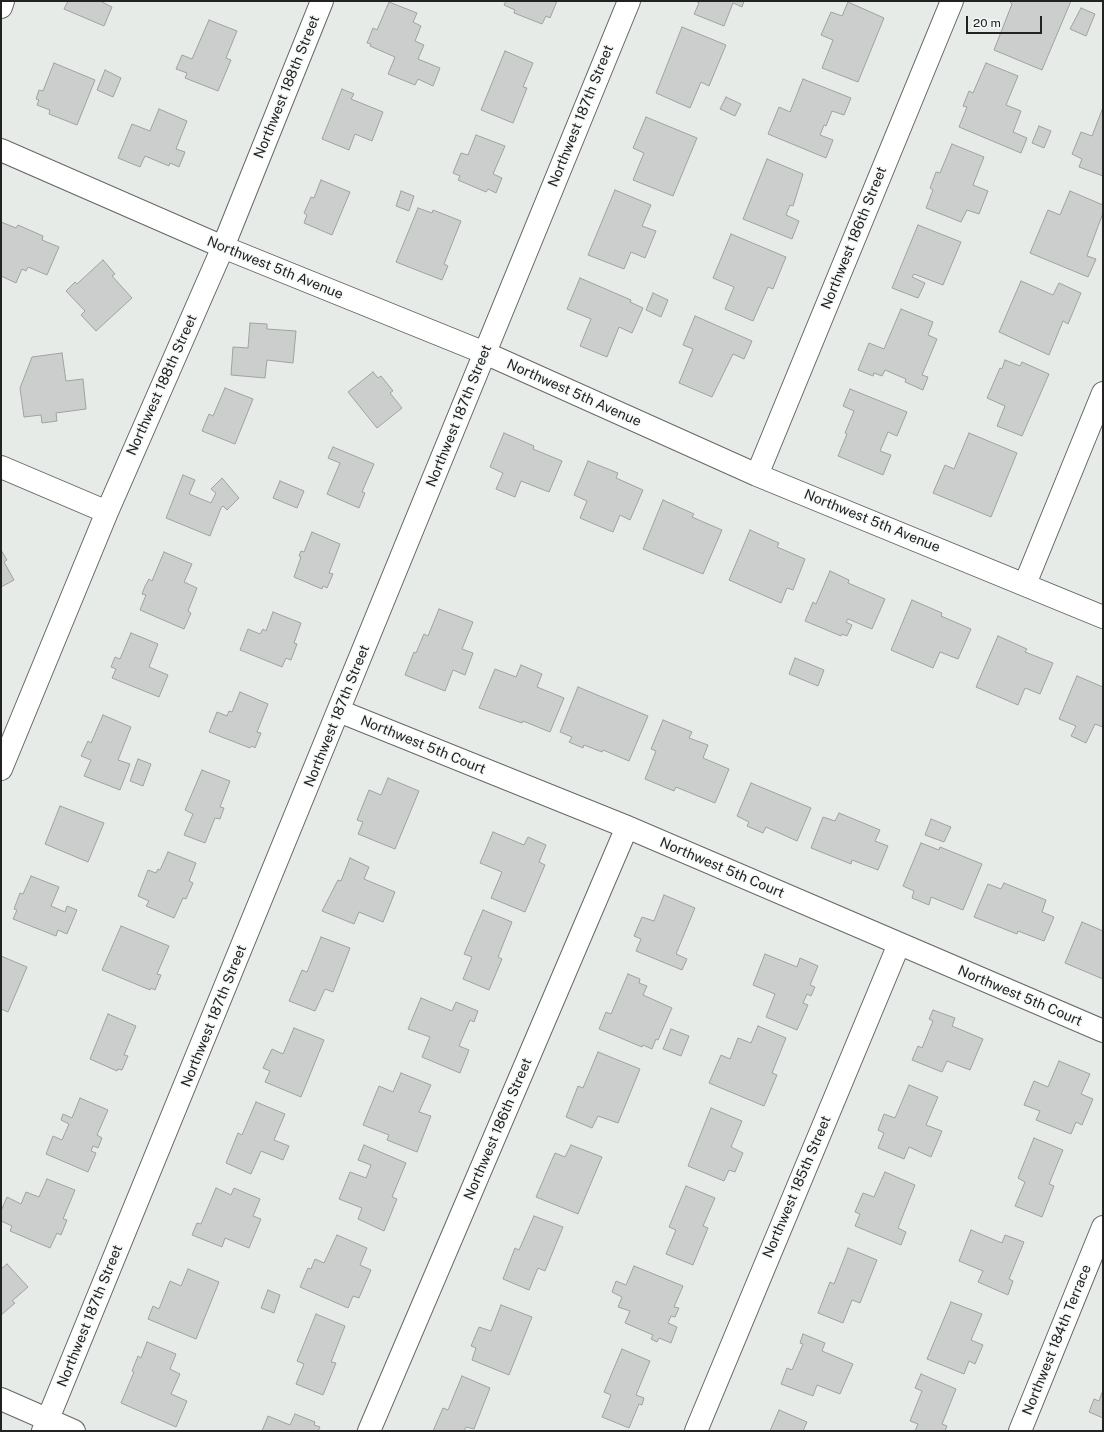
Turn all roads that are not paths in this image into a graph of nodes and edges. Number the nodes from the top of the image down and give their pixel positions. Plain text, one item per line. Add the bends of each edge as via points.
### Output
1 (3, 1) edge
2 (322, 1) edge
3 (629, 1) edge
4 (952, 1) edge
5 (1, 7) edge
6 (1, 150) edge
7 (223, 247) junction
8 (485, 352) junction
9 (1103, 393) edge
10 (1, 467) edge
11 (757, 475) junction
12 (107, 512) junction
13 (1025, 584) junction
14 (1103, 617) edge
15 (339, 711) junction
16 (1, 769) edge
17 (627, 827) junction
18 (899, 944) junction
19 (1103, 1031) edge
20 (1103, 1227) edge
21 (1, 1399) edge
22 (45, 1426) edge
23 (74, 1431) edge
24 (369, 1431) edge
25 (696, 1431) edge
26 (1020, 1431) edge

1 - 5 street
2 - 7 street, Northwest 188th Street
3 - 8 street, Northwest 187th Street
4 - 11 street, Northwest 186th Street
6 - 7 street, Northwest 5th Avenue
7 - 8 street, Northwest 5th Avenue
7 - 12 street, Northwest 188th Street
8 - 11 street, Northwest 5th Avenue
8 - 15 street, Northwest 187th Street
9 - 13 street
10 - 12 street
11 - 13 street, Northwest 5th Avenue
12 - 16 street, Northwest 188th Street
13 - 14 street, Northwest 5th Avenue
15 - 17 street, Northwest 5th Court
15 - 22 street, Northwest 187th Street
17 - 18 street, Northwest 5th Court
17 - 24 street, Northwest 186th Street
18 - 19 street, Northwest 5th Court
18 - 25 street, Northwest 185th Street
20 - 26 street, Northwest 184th Terrace
21 - 22 street
22 - 23 street

